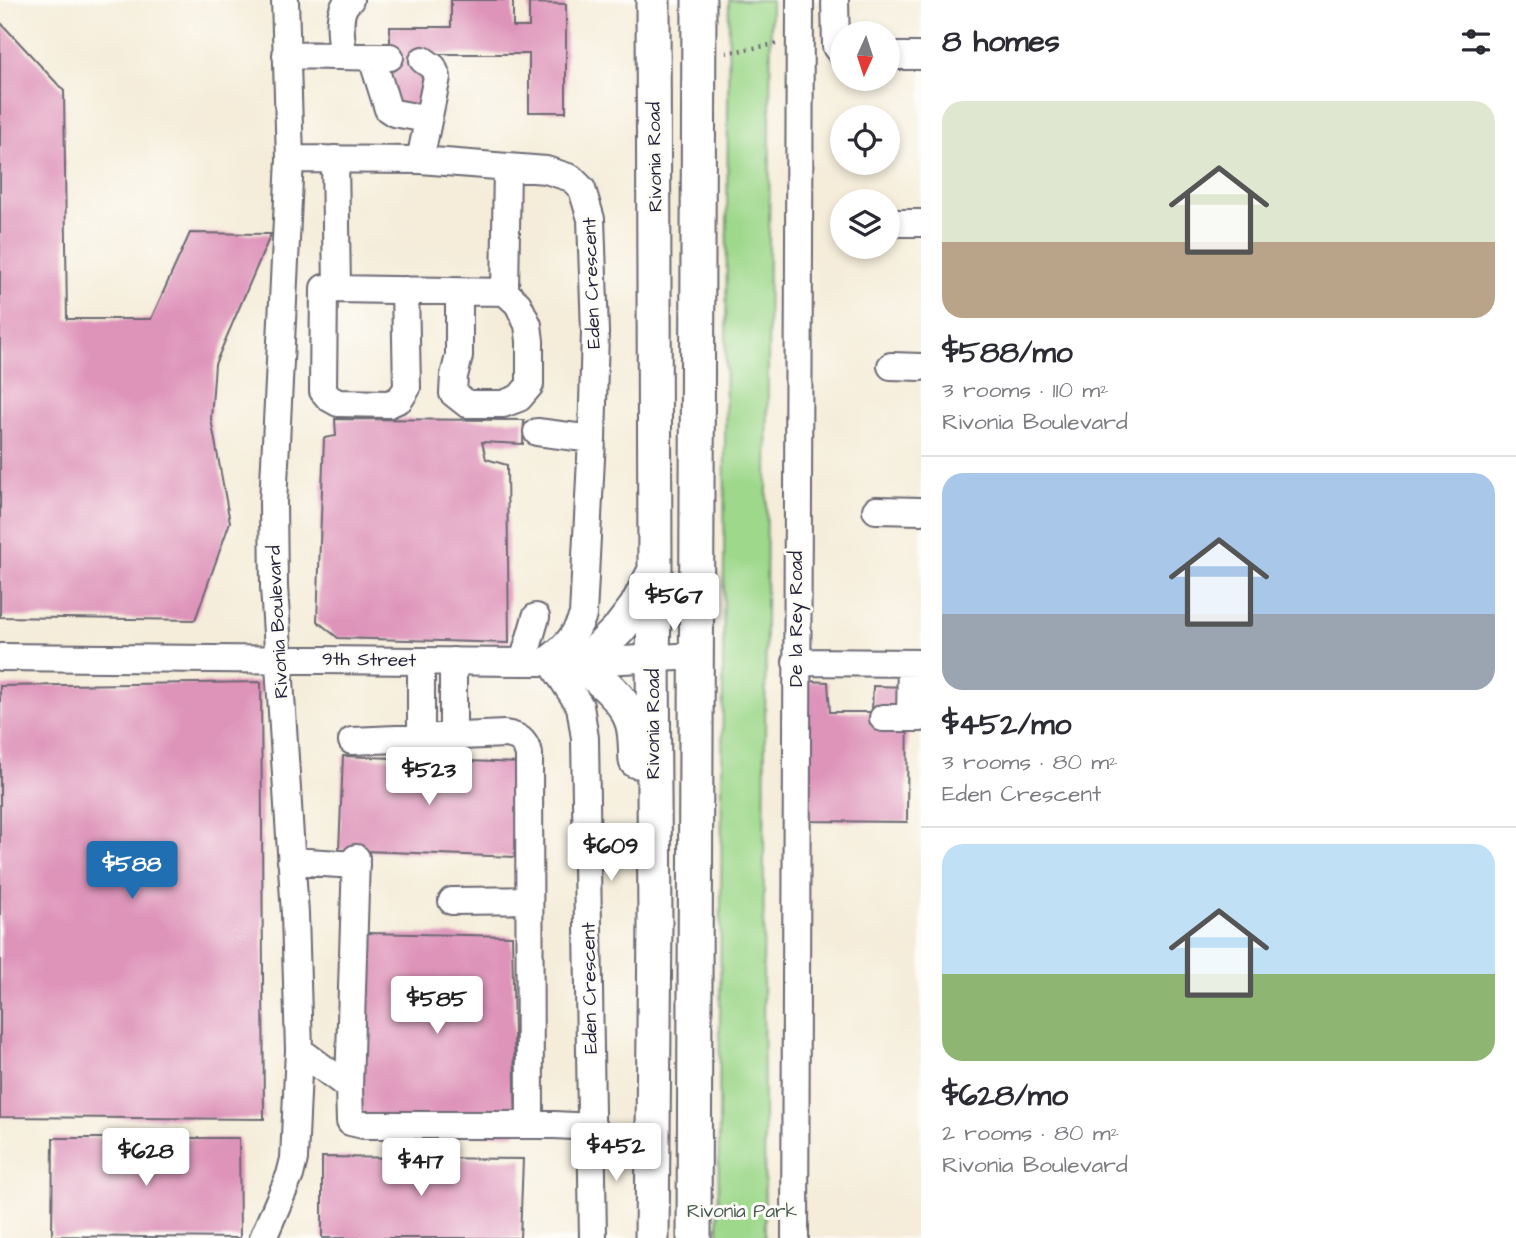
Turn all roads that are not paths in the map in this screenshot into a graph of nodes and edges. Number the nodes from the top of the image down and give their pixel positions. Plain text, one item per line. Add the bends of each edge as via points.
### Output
1 (285, 0) edge
2 (350, 0) edge
3 (653, 0) edge
4 (699, 0) edge
5 (800, 0) edge
6 (835, 0) edge
7 (835, 21) edge
8 (286, 55) junction
9 (342, 55) junction
10 (900, 56) edge
11 (921, 56) edge
12 (423, 60) dead end
13 (428, 119) junction
14 (290, 159) junction
15 (335, 159) junction
16 (420, 160) junction
17 (507, 167) junction
18 (284, 287) junction
19 (330, 289) junction
20 (405, 290) junction
21 (459, 292) junction
22 (505, 292) junction
23 (891, 366) dead end
24 (921, 367) edge
25 (537, 432) dead end
26 (592, 439) junction
27 (876, 510) dead end
28 (921, 511) edge
29 (655, 568) junction
30 (536, 617) dead end
31 (696, 656) junction
32 (0, 657) edge
33 (653, 657) junction
34 (279, 659) junction
35 (421, 661) junction
36 (453, 661) junction
37 (556, 662) junction
38 (796, 662) junction
39 (916, 663) edge
40 (883, 718) dead end
41 (915, 718) edge
42 (453, 736) junction
43 (421, 737) junction
44 (352, 741) dead end
45 (291, 861) junction
46 (529, 900) junction
47 (452, 901) dead end
48 (655, 922) junction
49 (299, 1050) junction
50 (349, 1087) junction
51 (530, 1125) junction
52 (593, 1127) junction
53 (263, 1238) edge
54 (593, 1238) edge
55 (652, 1238) edge
56 (694, 1238) edge
57 (795, 1238) edge

1 - 8 street, Rivonia Boulevard
2 - 9 street via 342,13
3 - 29 main road, Rivonia Road
4 - 31 main road
5 - 38 street, De la Rey Road
6 - 7 street
8 - 9 street
8 - 14 street, Rivonia Boulevard
9 - 13 street via 381,58 388,108
10 - 11 street
12 - 13 street via 437,76
13 - 16 street
14 - 15 street, Eden Crescent
14 - 18 street, Rivonia Boulevard
15 - 16 street, Eden Crescent
15 - 19 street
16 - 17 street, Eden Crescent
17 - 22 street
17 - 26 street, Eden Crescent via 546,170 570,178 587,204 595,332
18 - 19 street
18 - 34 street, Rivonia Boulevard via 273,503
19 - 20 street
19 - 20 street via 323,391 338,403 389,404 400,399 407,388
20 - 21 street
21 - 22 street
21 - 22 street via 453,393 467,404 503,404 519,398 530,385 530,341 524,313
23 - 24 street
25 - 26 street
26 - 37 street, Eden Crescent via 583,615
27 - 28 street
29 - 33 main road, Rivonia Road
29 - 37 main road via 620,628
30 - 37 street
31 - 33 street, 9th Street
31 - 56 main road
32 - 34 street, 9th Street
33 - 37 street, 9th Street
33 - 48 main road, Rivonia Road
34 - 35 street, 9th Street
34 - 45 street, Rivonia Boulevard
35 - 36 street, 9th Street
35 - 43 street
36 - 37 street, 9th Street
36 - 42 street
37 - 48 main road via 597,677 632,723 640,863
37 - 52 street, Eden Crescent via 580,706 585,737
38 - 39 street
38 - 57 street, De la Rey Road
39 - 41 street
40 - 41 street
42 - 43 street
42 - 46 street via 515,736 527,747
43 - 44 street
45 - 49 street, Rivonia Boulevard
45 - 50 street via 356,862
46 - 47 street
46 - 51 street
48 - 55 main road, Rivonia Road
49 - 50 street
49 - 53 street, Rivonia Boulevard via 294,1159
50 - 51 street via 350,1122 363,1125
51 - 52 street
52 - 54 street, Eden Crescent

